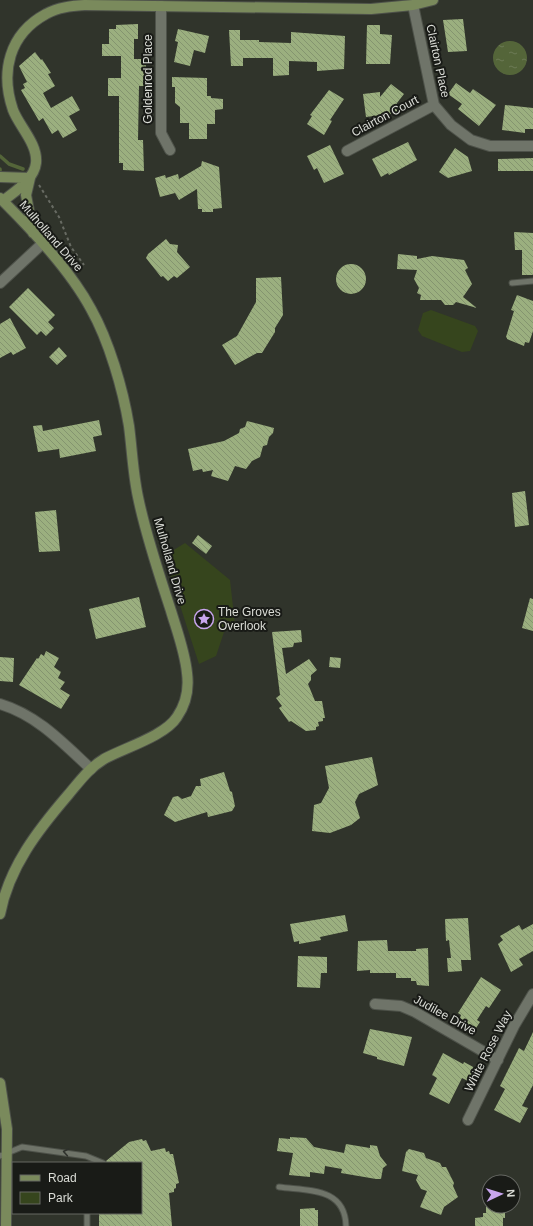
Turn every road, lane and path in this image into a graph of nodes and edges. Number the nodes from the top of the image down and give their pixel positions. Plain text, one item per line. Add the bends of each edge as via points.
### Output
1 (433, 0) edge
2 (65, 4) edge
3 (413, 5) junction
4 (161, 6) junction
5 (434, 105) junction
6 (533, 146) edge
7 (170, 150) dead end
8 (347, 151) dead end
9 (0, 177) edge
10 (30, 177) junction
11 (2, 200) edge
12 (33, 234) junction
13 (42, 244) junction
14 (84, 265) dead end
15 (533, 281) edge
16 (0, 283) edge
17 (512, 283) dead end
18 (0, 704) edge
19 (91, 769) junction
20 (0, 914) edge
21 (533, 994) edge
22 (375, 1004) dead end
23 (498, 1060) junction
24 (0, 1083) edge
25 (468, 1120) dead end
26 (3, 1155) edge
27 (101, 1162) edge
28 (279, 1187) dead end
29 (87, 1214) edge
30 (6, 1226) edge
31 (87, 1226) edge
32 (346, 1226) edge

1 - 3 main road
2 - 4 main road
2 - 10 main road via 27,26 13,47 7,67 7,91 14,112 34,152 36,164
3 - 4 main road via 371,9
3 - 5 street, Clairton Place
4 - 7 street, Goldenrod Place via 162,133
5 - 6 street, Clairton Place via 451,125 471,140 490,146
5 - 8 street, Clairton Court
9 - 10 main road
10 - 11 main road
10 - 12 main road via 26,195
10 - 14 path via 53,207 71,247
11 - 12 main road, Mulholland Drive
12 - 13 main road, Mulholland Drive
13 - 16 street
13 - 19 main road, Mulholland Drive via 66,269 92,310 121,386 138,496 187,672 187,691 176,719 161,731 104,759
15 - 17 lane
18 - 19 street via 13,708 41,724
19 - 20 main road, Mulholland Drive via 41,825 19,861 2,901
21 - 23 street, White Rose Way
22 - 23 street, Judilee Drive via 401,1006 415,1012
23 - 25 street, White Rose Way
24 - 26 main road via 7,1129
27 -> 26 lane via 86,1156 22,1148
26 - 30 main road
28 - 32 lane via 320,1193 335,1198 345,1212
29 - 31 lane

